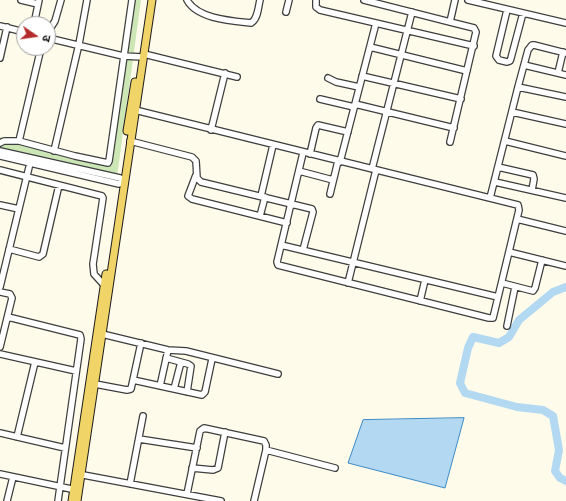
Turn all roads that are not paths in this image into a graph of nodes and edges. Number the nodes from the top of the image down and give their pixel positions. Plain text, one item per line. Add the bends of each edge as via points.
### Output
1 (21, 0) edge
2 (61, 0) edge
3 (87, 0) edge
4 (132, 0) edge
5 (147, 0) edge
6 (152, 0) edge
7 (187, 0) edge
8 (260, 0) edge
9 (289, 0) edge
10 (316, 0) edge
11 (364, 0) edge
12 (455, 0) edge
13 (468, 0) edge
14 (39, 2) edge
15 (507, 10) junction
16 (286, 12) dead end
17 (412, 12) junction
18 (523, 13) junction
19 (36, 16) edge
20 (56, 18) edge
21 (450, 22) junction
22 (376, 23) junction
23 (566, 24) edge
24 (0, 26) edge
25 (7, 28) junction
26 (16, 30) edge
27 (407, 31) junction
28 (56, 40) edge
29 (79, 44) junction
30 (474, 46) junction
31 (370, 47) junction
32 (564, 53) edge
33 (401, 55) junction
34 (40, 56) edge
35 (123, 56) junction
36 (142, 56) junction
37 (0, 58) edge
38 (524, 65) junction
39 (467, 71) junction
40 (558, 73) junction
41 (225, 74) junction
42 (566, 75) edge
43 (362, 76) junction
44 (237, 77) dead end
45 (328, 78) dead end
46 (394, 84) junction
47 (359, 87) junction
48 (518, 87) junction
49 (566, 97) edge
50 (320, 99) dead end
51 (461, 99) junction
52 (355, 105) junction
53 (135, 110) junction
54 (387, 111) junction
55 (512, 112) junction
56 (566, 124) edge
57 (454, 128) junction
58 (211, 130) junction
59 (348, 132) junction
60 (19, 141) junction
61 (130, 141) junction
62 (505, 141) junction
63 (450, 142) dead end
64 (0, 143) edge
65 (273, 145) junction
66 (0, 151) edge
67 (54, 151) junction
68 (307, 153) junction
69 (0, 156) edge
70 (566, 156) edge
71 (31, 161) junction
72 (339, 161) junction
73 (498, 167) junction
74 (0, 170) edge
75 (374, 170) junction
76 (299, 171) junction
77 (196, 175) junction
78 (27, 177) junction
79 (333, 180) junction
80 (121, 181) junction
81 (495, 182) junction
82 (59, 185) junction
83 (532, 190) junction
84 (330, 194) dead end
85 (263, 197) junction
86 (490, 198) junction
87 (566, 198) edge
88 (0, 204) edge
89 (291, 204) junction
90 (19, 209) junction
91 (260, 216) junction
92 (517, 219) junction
93 (286, 223) junction
94 (566, 231) edge
95 (281, 245) junction
96 (9, 250) junction
97 (303, 250) junction
98 (509, 252) junction
99 (542, 260) junction
100 (353, 262) junction
101 (566, 266) edge
102 (425, 280) junction
103 (348, 283) junction
104 (502, 283) junction
105 (104, 285) junction
106 (0, 287) edge
107 (515, 287) junction
108 (0, 292) edge
109 (498, 297) junction
110 (420, 301) junction
111 (8, 317) junction
112 (507, 326) dead end
113 (2, 328) edge
114 (102, 334) junction
115 (141, 343) junction
116 (0, 347) edge
117 (168, 350) junction
118 (0, 354) edge
119 (166, 358) junction
120 (212, 359) junction
121 (35, 362) junction
122 (181, 362) junction
123 (76, 371) junction
124 (278, 374) dead end
125 (133, 380) junction
126 (95, 384) junction
127 (160, 386) junction
128 (174, 389) junction
129 (187, 392) junction
130 (143, 416) dead end
131 (224, 432) junction
132 (0, 433) edge
133 (17, 437) junction
134 (139, 439) junction
135 (65, 448) junction
136 (197, 448) junction
137 (266, 450) junction
138 (192, 468) junction
139 (335, 468) dead end
140 (0, 474) edge
141 (79, 474) junction
142 (13, 477) junction
143 (130, 484) junction
144 (60, 488) junction
145 (76, 490) junction
146 (187, 494) junction
147 (7, 501) edge
148 (58, 501) edge
149 (72, 501) edge
150 (77, 501) edge
151 (221, 501) edge
152 (254, 501) edge

1 - 14 street
2 - 20 street
3 - 29 street
4 - 35 street
5 - 36 main road
6 - 36 main road
7 - 8 street via 194,10 200,13 251,23 256,18
9 - 16 street
10 - 22 street via 316,7 320,10
11 - 17 street
12 - 21 street
13 - 15 street
14 - 19 street
15 - 18 street
15 - 18 street via 496,56 499,60 507,62 511,58
17 - 21 street
17 - 27 street
18 - 23 street
21 - 30 street via 476,30
22 - 27 street
22 - 31 street
24 - 25 street
25 - 26 street
25 - 37 street
27 - 30 street
27 - 33 street
28 - 29 street
29 - 35 street
29 - 67 street
30 - 39 street
31 - 33 street
31 - 43 street
32 - 38 street via 532,45
32 - 40 street
33 - 39 street
33 - 46 street
34 - 60 street
35 - 36 street
35 - 67 street via 108,163
36 - 41 street
36 - 53 main road
36 - 80 main road
38 - 40 street
38 - 48 street
39 - 51 street
40 - 42 street
41 - 44 street
41 - 58 street
43 - 46 street
43 - 47 street
45 - 47 street
46 - 51 street
46 - 54 street
47 - 52 street
48 - 49 street
48 - 55 street
50 - 52 street
51 - 57 street
52 - 54 street
52 - 59 street
53 - 58 street
53 - 61 main road
54 - 57 street
54 - 75 street
55 - 56 street
55 - 62 street
57 - 63 street
58 - 65 street
59 - 68 street via 318,125
59 - 72 street
60 - 64 street
60 - 67 street
61 - 77 street via 192,157 196,161
61 - 80 main road
62 - 70 street
62 - 73 street
65 - 68 street
65 - 85 street
66 - 71 street
68 - 72 street
68 - 76 street
69 - 71 street
71 - 78 street
71 - 80 street
72 - 75 street
72 - 79 street
73 - 81 street
73 - 83 street via 533,175
74 - 78 street
75 - 86 street
75 - 100 street
76 - 79 street
76 - 89 street
77 - 85 street via 201,182
77 - 91 street via 189,198
78 - 82 street
78 - 90 street
79 - 84 street
80 - 105 main road
80 - 114 main road
81 - 83 street
81 - 86 street
82 - 96 street via 43,254 39,257
82 - 105 street via 103,198 92,264 94,274
83 - 87 street
85 - 89 street
85 - 91 street
86 - 92 street via 518,205
88 - 90 street
89 - 93 street
89 - 97 street via 313,210
90 - 96 street
91 - 93 street
92 - 94 street
92 - 98 street
93 - 95 street
95 - 97 street
95 - 103 street via 278,265
96 - 106 street
97 - 100 street
98 - 99 street
98 - 104 street
99 - 101 street
99 - 107 street via 534,290
100 - 102 street
100 - 103 street
102 - 109 street
102 - 110 street
103 - 110 street
104 - 107 street
104 - 109 street
105 - 141 main road
107 - 112 street
108 - 111 street via 12,295
109 - 110 street via 494,316 491,318
111 - 113 street
111 - 123 street via 80,335
113 - 116 street
114 - 115 street
114 - 126 main road
115 - 117 street
115 - 125 street
117 - 119 street
117 - 120 street via 186,351
118 - 121 street
119 - 122 street
119 - 127 street
120 - 124 street
120 - 129 street via 204,394
121 - 123 street
121 - 133 street
122 - 128 street
122 - 129 street via 191,366
123 - 135 street
125 - 126 street via 129,390
125 - 127 street
126 - 141 main road
127 - 128 street
128 - 129 street
130 - 134 street
131 - 136 street via 201,429
131 - 137 street via 260,439 264,441
131 - 138 street via 218,468
132 - 133 street
133 - 135 street
134 - 136 street
134 - 143 street
135 - 144 street
136 - 138 street
137 - 139 street
137 - 152 street
138 - 146 street
140 - 142 street
141 - 143 street
141 - 145 main road
142 - 144 street
142 - 147 street
143 - 146 street
144 - 145 street
144 - 148 street
145 - 149 main road
145 - 150 main road
146 - 151 street

